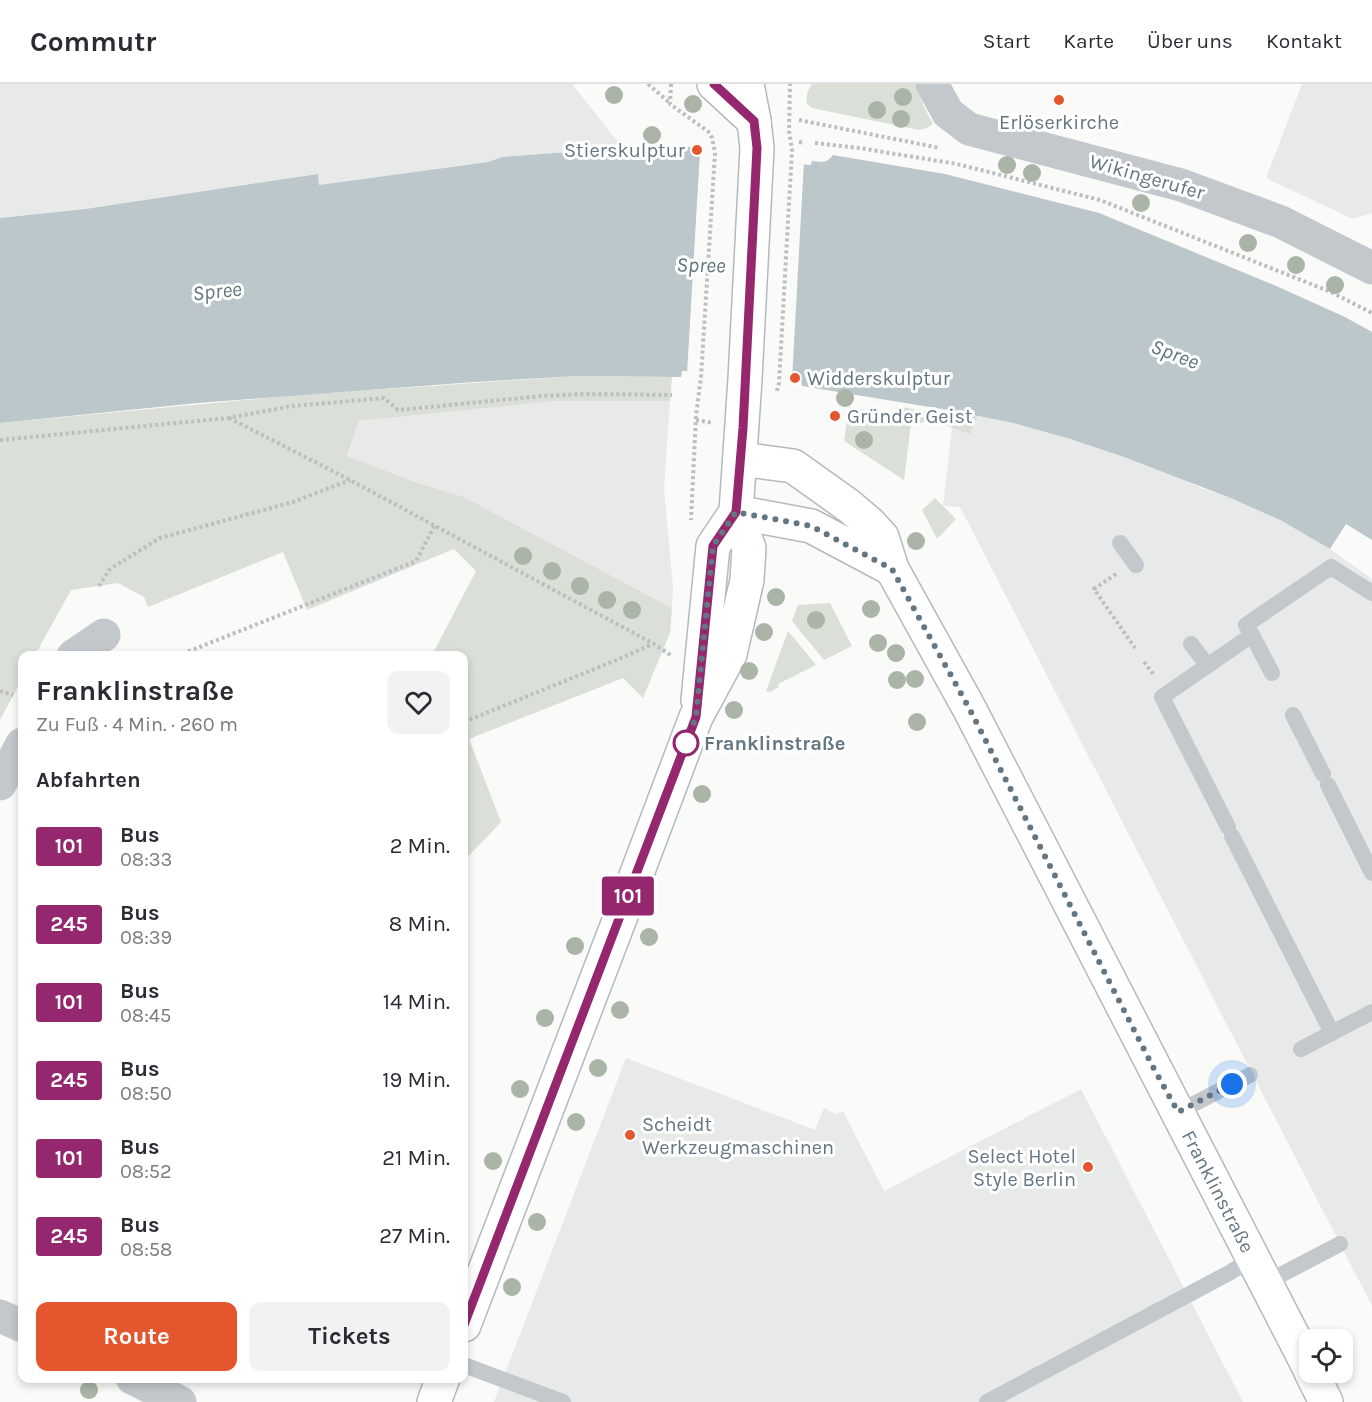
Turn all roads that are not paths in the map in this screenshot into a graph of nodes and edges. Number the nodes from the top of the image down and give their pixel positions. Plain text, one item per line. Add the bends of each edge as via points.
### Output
1 (714, 84) edge
2 (747, 84) edge
3 (932, 84) edge
4 (756, 135) junction
5 (1372, 268) edge
6 (741, 459) junction
7 (736, 512) junction
8 (1120, 543) dead end
9 (1135, 563) road end
10 (892, 569) junction
11 (1372, 593) edge
12 (104, 635) dead end
13 (1252, 635) junction
14 (1191, 644) dead end
15 (80, 651) edge
16 (1207, 665) junction
17 (1272, 673) dead end
18 (1293, 716) dead end
19 (18, 751) edge
20 (0, 784) edge
21 (1372, 873) edge
22 (1372, 1012) edge
23 (1332, 1033) junction
24 (1301, 1049) dead end
25 (1250, 1075) dead end
26 (1178, 1112) junction
27 (1340, 1244) dead end
28 (1259, 1271) junction
29 (468, 1315) edge
30 (0, 1316) edge
31 (18, 1324) edge
32 (1299, 1349) edge
33 (468, 1366) edge
34 (142, 1383) edge
35 (441, 1383) edge
36 (1316, 1383) edge
37 (180, 1402) edge
38 (434, 1402) edge
39 (563, 1402) edge
40 (987, 1402) edge
41 (1326, 1402) edge

1 - 4 main road
2 - 4 main road
3 - 5 street, Wikingerufer via 948,113 969,129 1181,185 1281,222
4 - 6 main road
6 - 7 main road
6 - 10 main road, Franklinstraße via 794,466 808,476 882,537
7 - 10 main road via 811,526
7 - 29 main road via 749,548 747,580 730,654 696,717
8 - 9 lane
10 - 26 main road, Franklinstraße via 969,708
11 - 13 lane via 1331,567 1246,625
12 - 15 street
13 - 16 lane
13 - 17 lane
14 - 16 lane
16 - 23 lane via 1162,697
18 - 21 lane
19 - 20 street
22 - 23 lane
23 - 24 lane
25 - 26 lane
26 - 28 main road, Franklinstraße
27 - 28 lane
28 - 32 main road, Franklinstraße
28 - 40 lane via 1229,1273
30 - 31 street
33 - 39 lane
34 - 37 street
35 - 38 main road
36 - 41 main road, Franklinstraße

